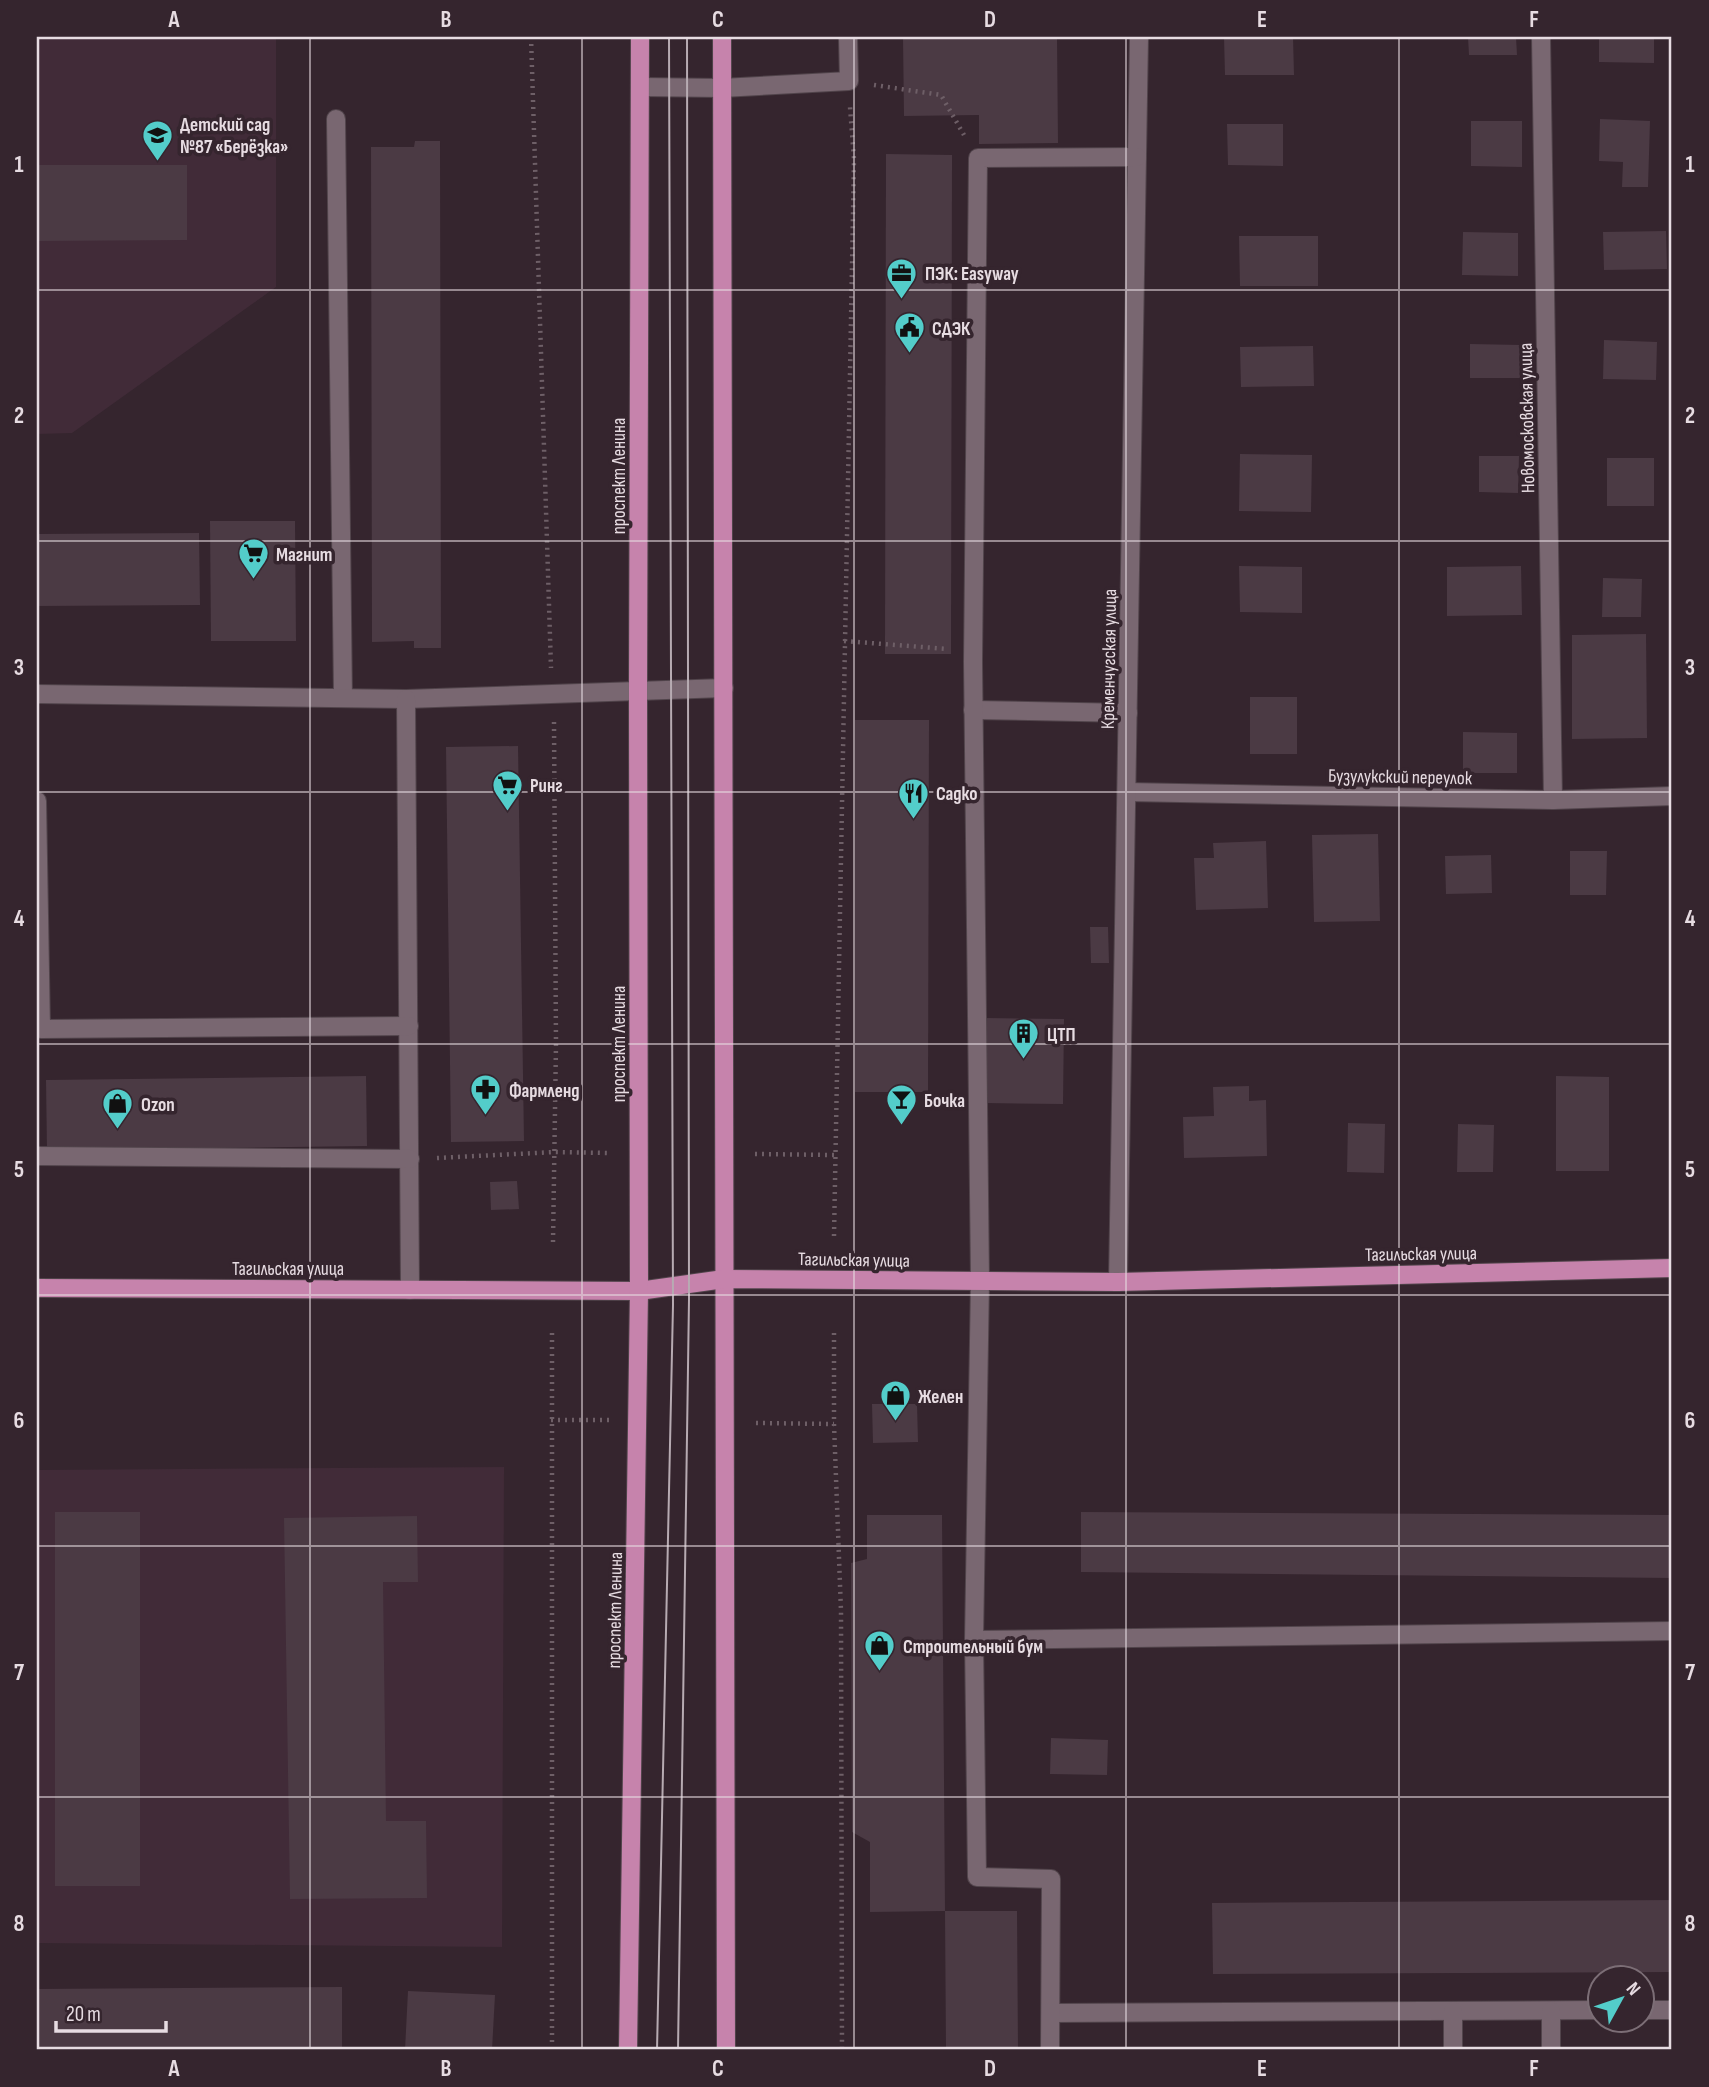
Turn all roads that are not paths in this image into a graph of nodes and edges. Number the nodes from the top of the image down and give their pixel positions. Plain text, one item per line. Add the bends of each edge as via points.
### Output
1 (640, 37) edge
2 (722, 37) edge
3 (848, 37) edge
4 (1139, 37) edge
5 (1541, 37) edge
6 (641, 87) junction
7 (722, 88) junction
8 (336, 119) dead end
9 (1137, 157) junction
10 (724, 688) junction
11 (638, 690) junction
12 (37, 694) edge
13 (343, 698) junction
14 (406, 699) junction
15 (974, 710) junction
16 (1128, 713) junction
17 (1127, 792) junction
18 (1672, 796) edge
19 (1553, 800) junction
20 (37, 801) edge
21 (409, 1027) junction
22 (37, 1156) edge
23 (410, 1159) junction
24 (1672, 1268) edge
25 (724, 1279) junction
26 (980, 1281) junction
27 (1118, 1282) junction
28 (37, 1288) edge
29 (410, 1290) junction
30 (639, 1291) junction
31 (1672, 1632) edge
32 (974, 1640) junction
33 (1586, 2010) edge
34 (1453, 2011) junction
35 (1551, 2011) junction
36 (1051, 2013) junction
37 (628, 2050) edge
38 (726, 2050) edge
39 (1051, 2050) edge
40 (1452, 2050) edge
41 (1551, 2050) edge

1 - 6 main road, проспект Ленина
2 - 7 main road
3 - 7 street via 849,81
4 - 9 street, Кременчугская улица
5 - 19 street, Новомосковская улица
6 - 7 street
6 - 11 main road, проспект Ленина
7 - 10 main road
8 - 13 street
9 - 15 street via 978,158
9 - 16 street, Кременчугская улица
10 - 11 street
10 - 25 main road
11 - 14 street
11 - 30 main road, проспект Ленина
12 - 13 street
13 - 14 street
14 - 21 street
15 - 16 street
15 - 26 street
16 - 17 street, Кременчугская улица
17 - 19 street, Бузулукский переулок
17 - 27 street, Кременчугская улица
18 - 19 street, Бузулукский переулок
20 - 21 street via 41,1029
21 - 23 street
22 - 23 street
23 - 29 street
24 - 27 main road, Тагильская улица
25 - 26 main road, Тагильская улица
25 - 30 main road, Тагильская улица
25 - 38 main road
26 - 27 main road, Тагильская улица
26 - 32 street
28 - 29 main road, Тагильская улица
29 - 30 main road, Тагильская улица
30 - 37 main road, проспект Ленина
31 - 32 street
32 - 36 street via 977,1877 1051,1879
33 - 35 street
34 - 35 street
34 - 36 street
34 - 40 street
35 - 41 street
36 - 39 street

